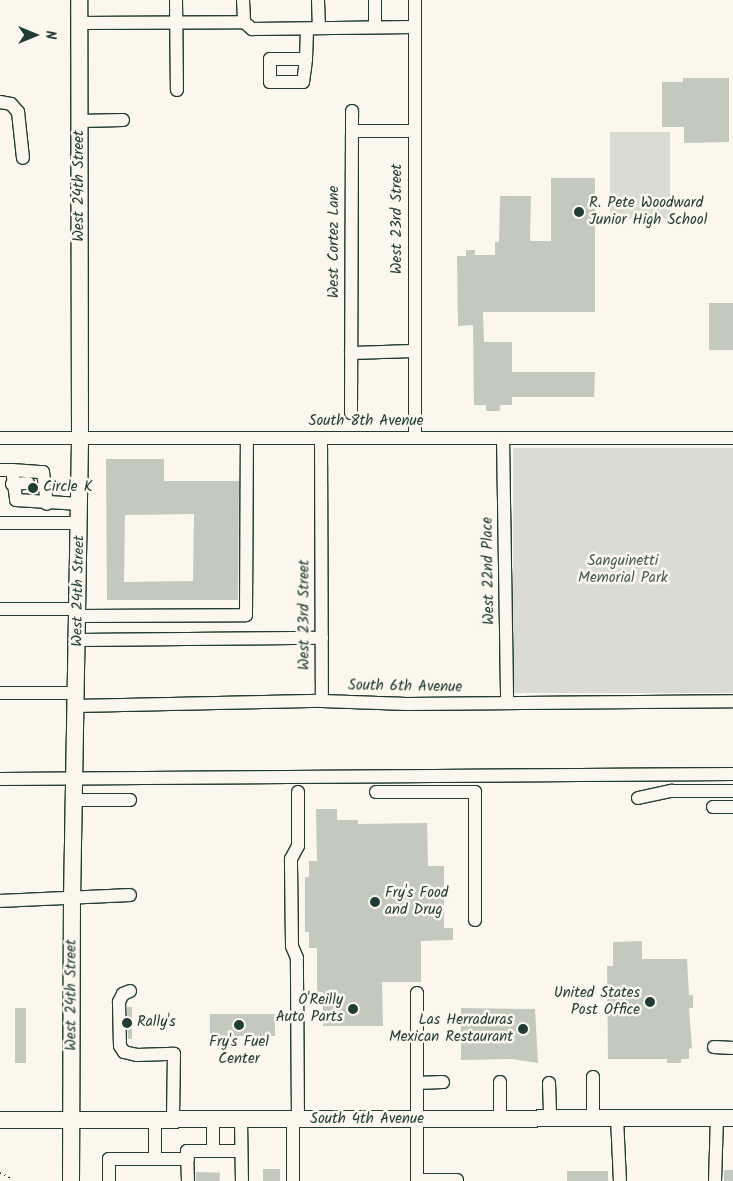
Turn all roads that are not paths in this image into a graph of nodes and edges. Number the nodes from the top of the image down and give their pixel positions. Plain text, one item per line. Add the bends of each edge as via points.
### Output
1 (79, 0) edge
2 (176, 0) edge
3 (243, 0) edge
4 (318, 0) edge
5 (375, 0) edge
6 (415, 0) edge
7 (176, 22) junction
8 (244, 22) junction
9 (79, 23) junction
10 (375, 27) junction
11 (414, 27) junction
12 (313, 29) junction
13 (306, 59) dead end
14 (177, 90) dead end
15 (0, 102) edge
16 (352, 111) dead end
17 (122, 120) dead end
18 (80, 122) junction
19 (352, 131) junction
20 (414, 131) junction
21 (23, 158) dead end
22 (414, 351) junction
23 (351, 353) junction
24 (351, 413) dead end
25 (80, 437) junction
26 (0, 438) edge
27 (246, 438) junction
28 (321, 438) junction
29 (415, 438) junction
30 (504, 438) junction
31 (733, 438) edge
32 (6, 470) edge
33 (12, 484) junction
34 (37, 484) junction
35 (47, 504) junction
36 (80, 504) junction
37 (0, 523) edge
38 (80, 523) junction
39 (0, 610) edge
40 (79, 612) junction
41 (322, 638) junction
42 (78, 640) junction
43 (0, 694) edge
44 (77, 699) junction
45 (733, 701) edge
46 (322, 702) junction
47 (507, 703) junction
48 (733, 774) edge
49 (75, 778) junction
50 (0, 779) edge
51 (733, 791) edge
52 (298, 792) dead end
53 (376, 792) dead end
54 (638, 798) dead end
55 (74, 800) junction
56 (130, 800) dead end
57 (713, 807) dead end
58 (733, 807) edge
59 (130, 895) dead end
60 (72, 900) junction
61 (0, 901) edge
62 (475, 920) dead end
63 (130, 991) dead end
64 (417, 993) dead end
65 (714, 1047) dead end
66 (733, 1048) edge
67 (593, 1077) dead end
68 (443, 1082) dead end
69 (500, 1082) dead end
70 (549, 1082) dead end
71 (417, 1083) junction
72 (617, 1118) junction
73 (725, 1118) edge
74 (417, 1119) junction
75 (500, 1119) junction
76 (550, 1119) junction
77 (593, 1119) junction
78 (0, 1120) edge
79 (71, 1120) junction
80 (155, 1120) junction
81 (173, 1120) junction
82 (213, 1120) junction
83 (242, 1120) junction
84 (295, 1120) junction
85 (213, 1151) junction
86 (242, 1151) junction
87 (155, 1159) junction
88 (188, 1159) junction
89 (417, 1180) edge
90 (457, 1180) edge
91 (71, 1181) edge
92 (109, 1181) edge
93 (188, 1181) edge
94 (242, 1181) edge
95 (293, 1181) edge
96 (620, 1181) edge
97 (715, 1181) edge

1 - 9 main road, West 24th Street
2 - 7 street
3 - 8 street
4 - 12 street
5 - 10 street
6 - 11 street, West 23rd Street
7 - 8 street
7 - 9 street
7 - 14 street
8 - 12 street via 252,29
9 - 18 main road, West 24th Street
10 - 11 street
10 - 12 street
11 - 20 street, West 23rd Street
12 - 13 street
15 - 21 street via 11,104 18,112
16 - 19 street, West Cortez Lane
17 - 18 street
18 - 25 main road, West 24th Street
19 - 20 street
19 - 23 street, West Cortez Lane
20 - 22 street, West 23rd Street
22 - 23 street
22 - 29 street, West 23rd Street
23 - 24 street, West Cortez Lane
25 - 26 street, South 8th Avenue
25 - 27 street, South 8th Avenue
25 - 36 main road, West 24th Street
27 - 28 street, South 8th Avenue
27 - 40 street via 246,616
28 - 29 street, South 8th Avenue
28 - 41 street, West 23rd Street
29 - 30 street, South 8th Avenue
30 - 31 street, South 8th Avenue
30 - 47 street, West 22nd Place
32 - 33 street
32 - 34 street via 43,472
33 - 34 street
33 - 35 street via 16,500
34 - 35 street
35 - 36 street
36 - 38 main road, West 24th Street
37 - 38 street
38 - 40 main road, West 24th Street
39 - 40 street
40 - 42 main road, West 24th Street
41 - 42 street
41 - 46 street, West 23rd Street
42 - 44 main road, West 24th Street
43 - 44 street, South 6th Avenue
44 - 46 street, South 6th Avenue
44 - 49 main road, West 24th Street
45 - 47 street, South 6th Avenue
46 - 47 street, South 6th Avenue
48 - 49 street
49 - 50 street
49 - 55 main road, West 24th Street
51 - 54 street via 672,791
52 - 84 street via 298,846 291,859 292,946 297,958
53 - 62 street via 475,792
55 - 56 street
55 - 60 main road, West 24th Street
57 - 58 street
59 - 60 street
60 - 61 street
60 - 79 main road, West 24th Street
63 - 81 street via 123,994 119,1002 120,1046 124,1052 174,1054
64 - 71 street
65 - 66 street
67 - 77 street
68 - 71 street
69 - 75 street
70 - 76 street
71 - 74 street
72 - 73 main road, South 4th Avenue
72 - 77 main road, South 4th Avenue
72 - 96 street
73 - 97 street
74 - 75 main road, South 4th Avenue
74 - 84 main road, South 4th Avenue
74 - 89 street
75 - 76 main road, South 4th Avenue
76 - 77 main road, South 4th Avenue
78 - 79 main road, South 4th Avenue
79 - 80 main road, South 4th Avenue
79 - 91 main road, West 24th Street
80 - 81 main road, South 4th Avenue
80 - 87 street
81 - 82 main road, South 4th Avenue
82 - 83 main road, South 4th Avenue
82 - 85 street
83 - 84 main road, South 4th Avenue
83 - 86 street
84 - 95 street
85 - 86 street
85 - 88 street via 188,1151
86 - 94 street
87 - 88 street
87 - 92 street via 109,1159
88 - 93 street
89 - 90 street

